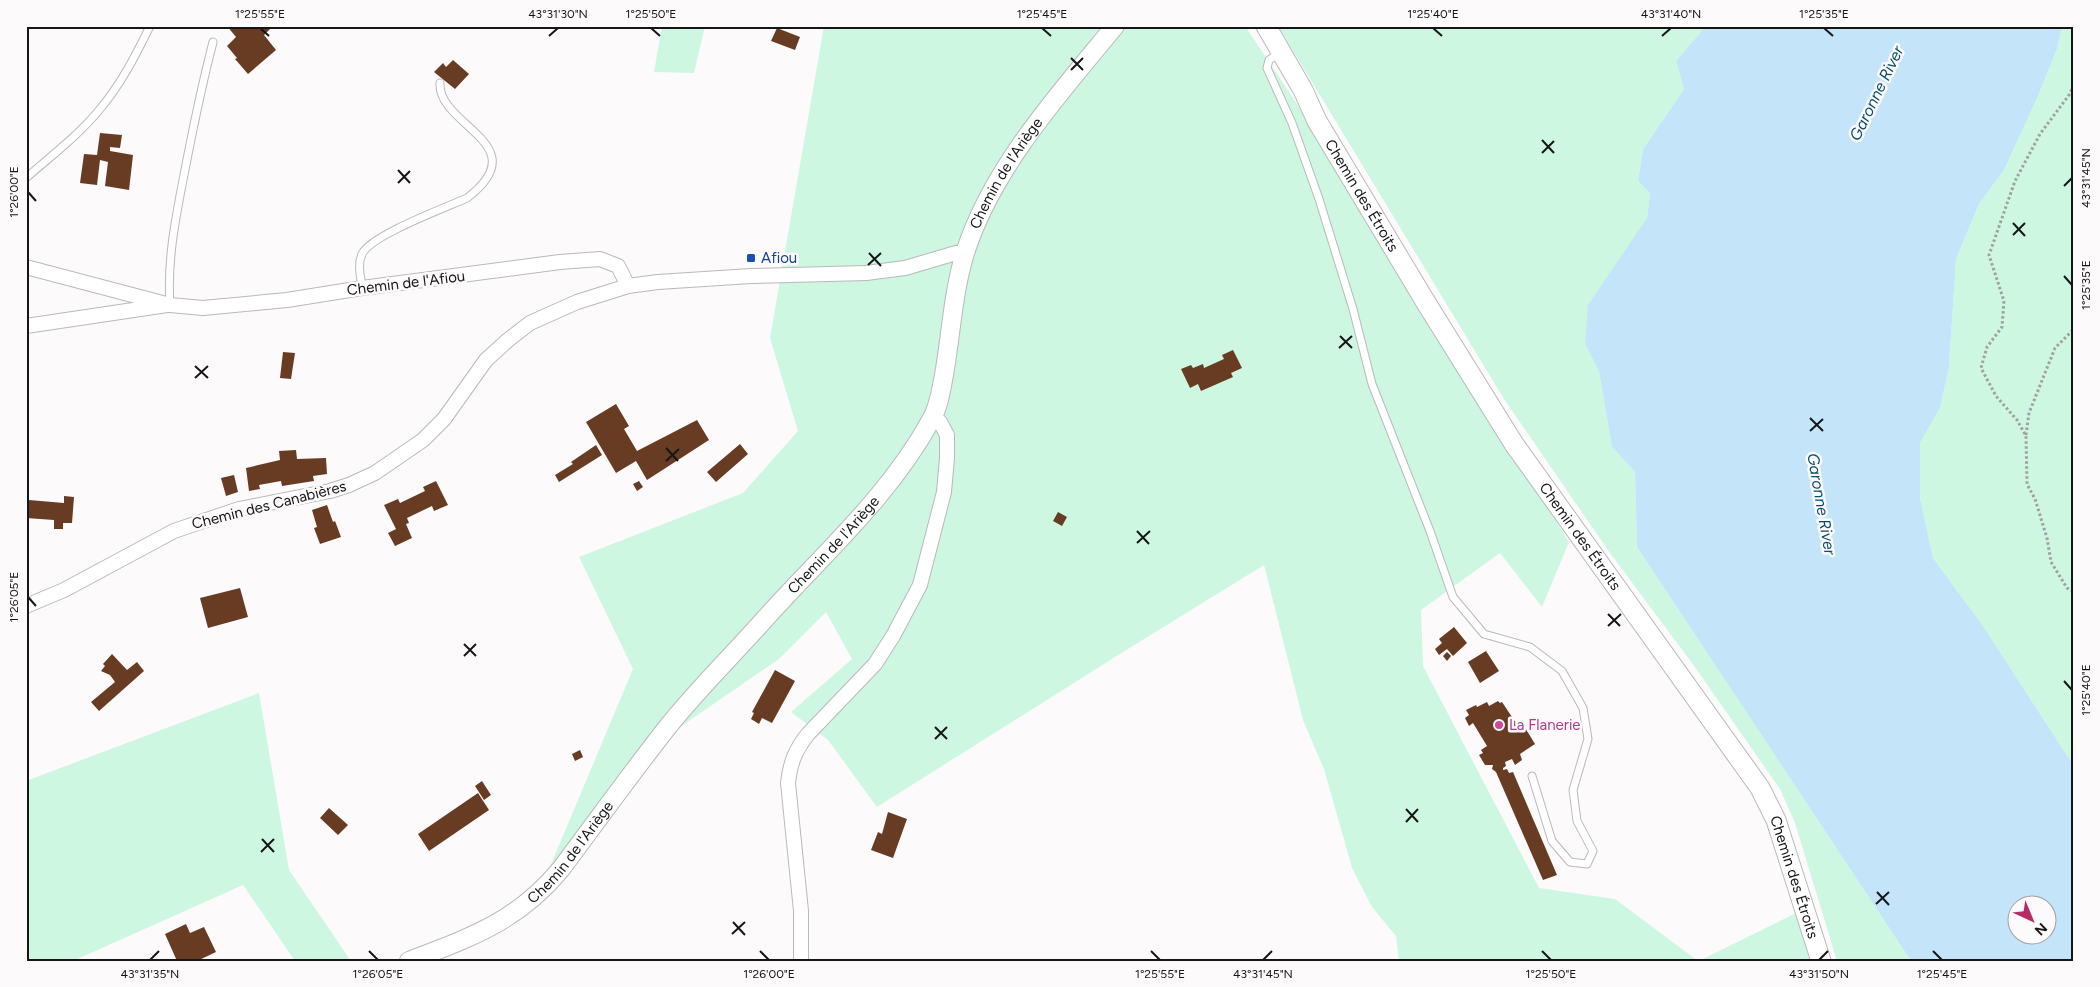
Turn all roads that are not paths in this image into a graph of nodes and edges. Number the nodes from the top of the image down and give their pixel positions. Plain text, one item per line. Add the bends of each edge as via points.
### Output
1 (150, 26) edge
2 (1115, 26) edge
3 (1251, 26) edge
4 (1266, 26) edge
5 (213, 42) dead end
6 (1277, 55) junction
7 (440, 83) dead end
8 (26, 178) edge
9 (965, 254) junction
10 (26, 267) edge
11 (628, 286) junction
12 (362, 288) junction
13 (170, 304) junction
14 (26, 326) edge
15 (933, 417) junction
16 (26, 606) edge
17 (1532, 776) dead end
18 (409, 961) edge
19 (801, 961) edge
20 (1821, 961) edge

1 - 8 lane via 100,110
2 - 9 street, Chemin de l'Ariège via 1014,156 978,220
3 - 6 main road, Chemin des Étroits
4 - 6 main road, Chemin des Étroits
5 - 13 lane via 197,106 174,228 168,280
6 - 17 lane via 1269,60 1267,68 1292,124 1319,199 1372,384 1453,597 1484,634 1530,647 1562,671 1583,708 1588,739 1573,790 1577,821 1593,851 1586,864 1570,862 1552,841
6 - 20 main road, Chemin des Étroits via 1297,95 1317,121 1514,444 1760,788 1776,820
7 - 12 lane via 443,100 483,142 492,160 492,170 467,198 370,245 360,264
9 - 11 street, Chemin des Canabières via 956,253 905,268 866,273 752,276
9 - 15 street, Chemin de l'Ariège via 943,381
10 - 13 street, Chemin de l'Afiou
11 - 12 street, Chemin de l'Afiou via 618,266 600,259
11 - 16 street, Chemin des Canabières via 576,302 530,323 486,360 444,419 423,440 375,473 330,491 239,509 174,530 64,590
12 - 13 street, Chemin de l'Afiou via 203,308
13 - 14 street, Chemin de l'Afiou
15 - 18 street, Chemin de l'Ariège via 891,480 668,727 543,891 493,927
15 - 19 street via 940,422 946,435 948,458 944,492 920,585 875,664 808,734 798,746 790,765 788,783 801,911

